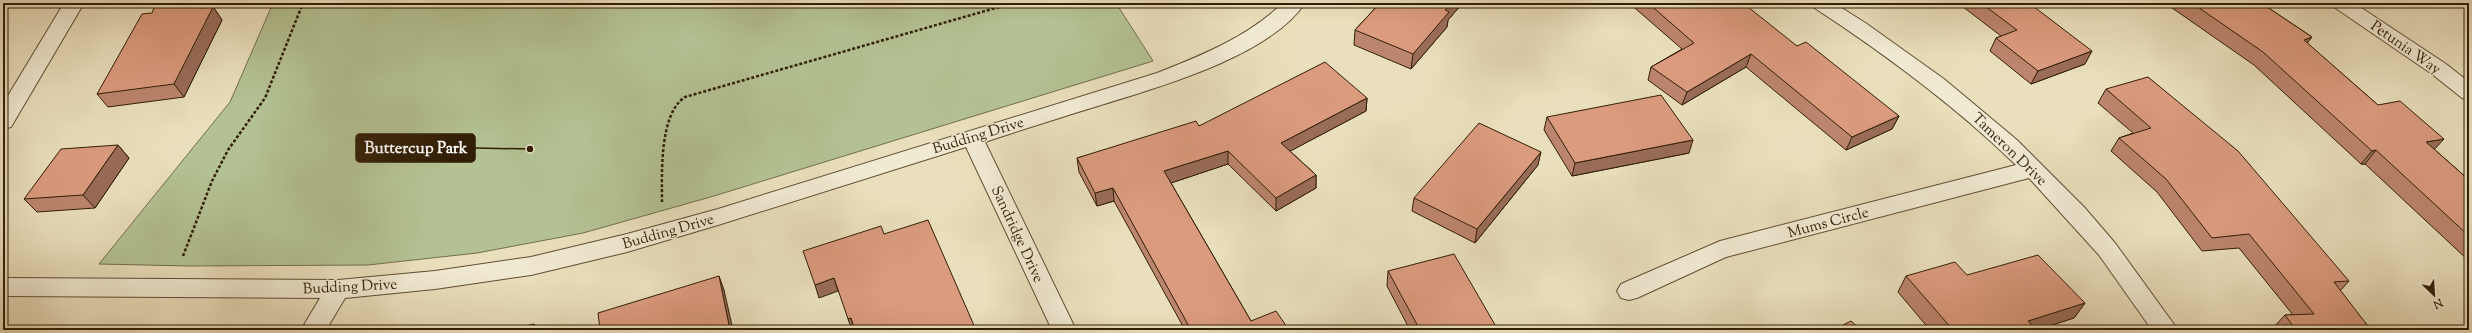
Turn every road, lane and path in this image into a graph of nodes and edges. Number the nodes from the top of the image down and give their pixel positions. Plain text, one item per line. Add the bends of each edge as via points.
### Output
1 (74, 3) edge
2 (303, 3) edge
3 (1013, 3) edge
4 (1295, 3) edge
5 (1820, 3) edge
6 (2341, 3) edge
7 (2469, 93) edge
8 (3, 122) edge
9 (972, 137) junction
10 (2033, 169) junction
11 (662, 202) dead end
12 (184, 256) dead end
13 (3, 287) edge
14 (338, 289) junction
15 (1629, 291) dead end
16 (313, 330) edge
17 (1064, 330) edge
18 (2166, 330) edge

1 - 8 street
2 - 12 path via 265,98 228,150 212,181
3 - 11 path via 705,90 680,100 674,109 664,146
4 - 9 street, Budding Drive via 1271,26 1222,55 1164,78
5 - 10 street, Tameron Drive via 1924,73 1981,119
6 - 7 street, Petunia Way
9 - 14 street, Budding Drive via 627,243 531,266 434,280
9 - 17 street, Sandridge Drive
10 - 15 street, Mums Circle via 1720,250
10 - 18 street, Tameron Drive via 2107,249
13 - 14 street, Budding Drive
14 - 16 street

